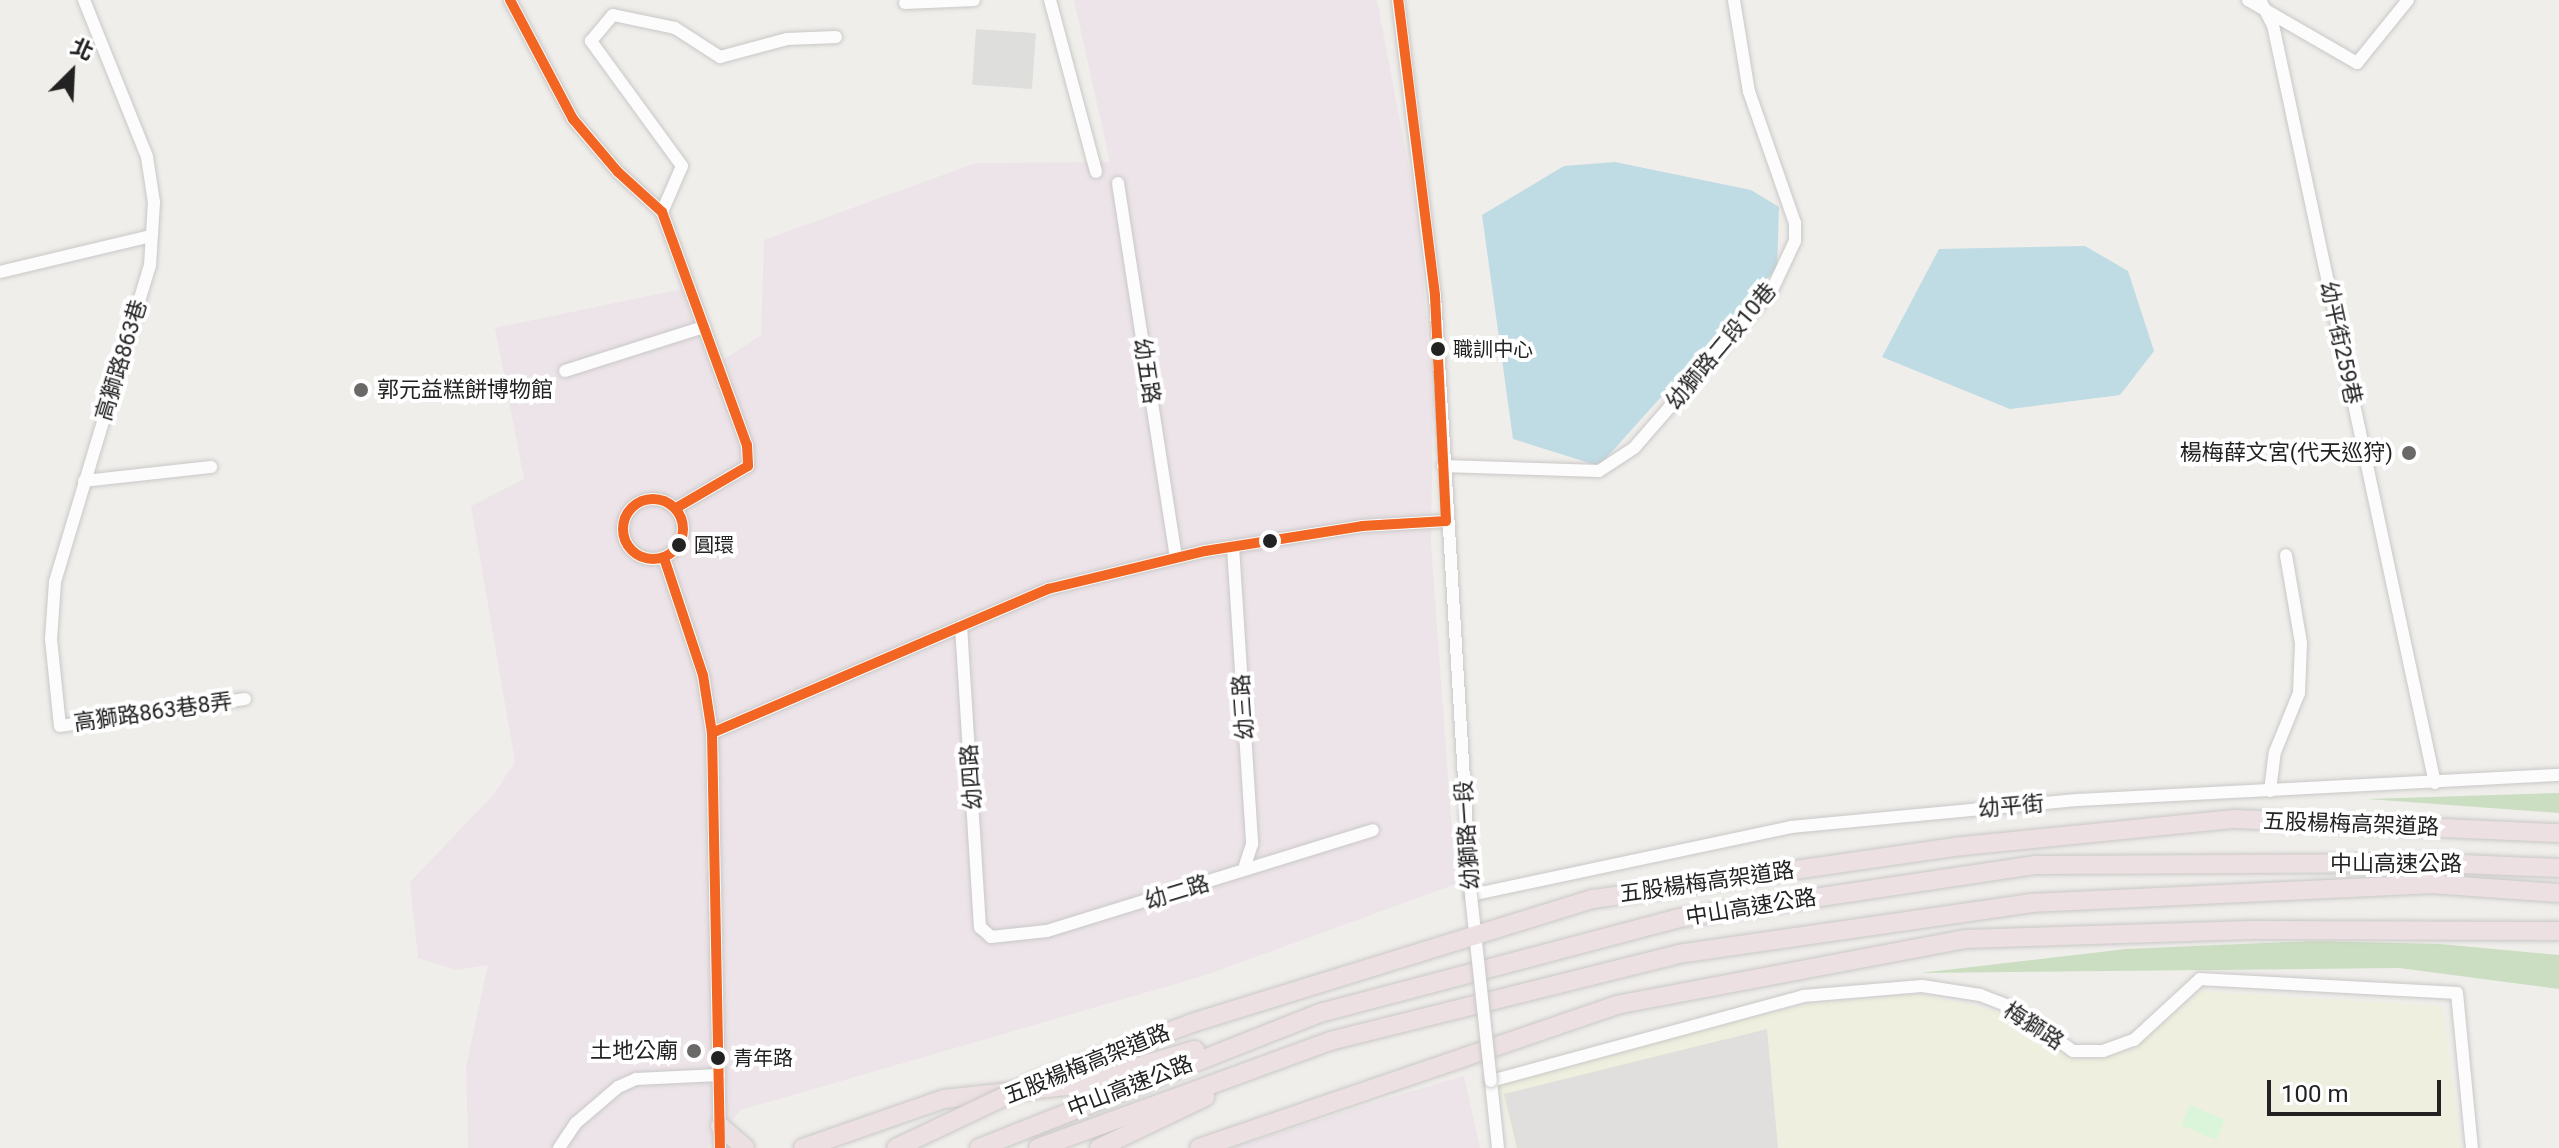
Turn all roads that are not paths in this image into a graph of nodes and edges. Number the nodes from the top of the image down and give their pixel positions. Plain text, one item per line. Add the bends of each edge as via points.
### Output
1 (84, 0) edge
2 (510, 0) edge
3 (974, 0) edge
4 (1050, 0) edge
5 (1398, 0) edge
6 (1734, 0) edge
7 (2248, 0) edge
8 (2408, 0) edge
9 (905, 3) dead end
10 (2260, 4) edge
11 (836, 37) dead end
12 (1096, 172) dead end
13 (1118, 183) dead end
14 (662, 212) junction
15 (151, 236) junction
16 (0, 272) edge
17 (704, 327) junction
18 (565, 371) dead end
19 (1443, 466) junction
20 (211, 467) dead end
21 (84, 481) junction
22 (676, 508) junction
23 (1446, 521) junction
24 (1233, 547) junction
25 (2286, 555) dead end
26 (664, 558) junction
27 (1176, 558) junction
28 (961, 626) junction
29 (245, 699) dead end
30 (60, 726) joint
31 (712, 733) junction
32 (2559, 775) edge
33 (2435, 783) junction
34 (2270, 791) junction
35 (1373, 830) dead end
36 (2559, 833) edge
37 (1245, 866) junction
38 (2559, 868) edge
39 (2559, 893) edge
40 (1471, 895) junction
41 (980, 927) joint
42 (2559, 931) edge
43 (1320, 1013) junction
44 (1299, 1052) junction
45 (719, 1075) junction
46 (1491, 1081) junction
47 (862, 1125) junction
48 (720, 1126) junction
49 (559, 1148) edge
50 (720, 1148) edge
51 (745, 1148) edge
52 (803, 1148) edge
53 (832, 1148) edge
54 (896, 1148) edge
55 (979, 1148) edge
56 (1038, 1148) edge
57 (1099, 1148) edge
58 (1199, 1148) edge
59 (1498, 1148) edge
60 (2472, 1148) edge

1 - 15 street, 高獅路863巷 via 147,157 153,183
2 - 14 street via 573,119 618,172
3 - 9 street
4 - 12 street
5 - 19 street, 幼獅路一段 via 1435,295
6 - 19 street, 幼獅路二段10巷 via 1749,92 1795,223 1795,241 1772,290 1634,448 1599,471
7 - 10 street
8 - 10 street via 2357,63
10 - 33 street, 幼平街259巷 via 2273,25
11 - 14 street via 787,39 720,57 675,28 613,15 591,41 682,166
13 - 27 street, 幼五路
14 - 17 street
15 - 16 street
15 - 21 street, 高獅路863巷 via 150,265
17 - 18 street
17 - 22 street via 747,445 748,466
19 - 23 street, 幼獅路一段
20 - 21 street
21 - 30 street, 高獅路863巷 via 52,603
22 - 26 street via 684,532 678,548
22 - 26 street via 652,499 639,502 623,522 623,536 638,556
23 - 24 street via 1362,526
23 - 40 street, 幼獅路一段
24 - 27 street
24 - 37 street, 幼三路 via 1252,844
25 - 34 street via 2301,643 2299,693 2275,752
26 - 31 street via 703,675
27 - 28 street via 1048,589
28 - 31 street
28 - 41 street, 幼四路
29 - 30 street, 高獅路863巷8弄
31 - 45 street
32 - 33 street, 幼平街
33 - 34 street, 幼平街
34 - 40 street, 幼平街 via 2079,800 1791,827
35 - 37 street, 幼二路
36 - 54 highway, 五股楊梅高架道路, bridge via 2235,819 1953,847 1593,899 1192,1023 1037,1081
37 - 41 street, 幼二路 via 1021,937 991,937
38 - 43 highway, 中山高速公路 via 2439,863 2036,865 1680,918
39 - 44 highway, 中山高速公路 via 2430,884 2030,903 1678,954
40 - 46 street, 幼獅路一段, bridge
42 - 58 highway via 2258,930 1965,939 1616,1005
43 - 47 highway via 1075,1085 944,1099
43 - 55 highway, 中山高速公路
44 - 56 highway, 中山高速公路
44 - 57 highway
45 - 48 street
45 - 49 street via 636,1079 618,1087 576,1123
46 - 59 street, 幼獅路一段
46 - 60 street, 梅獅路 via 1803,996 1922,986 1980,995 2012,1007 2073,1051 2103,1051 2134,1040 2200,979 2457,993
47 - 52 highway
47 - 53 highway
48 - 50 street
48 - 51 highway

